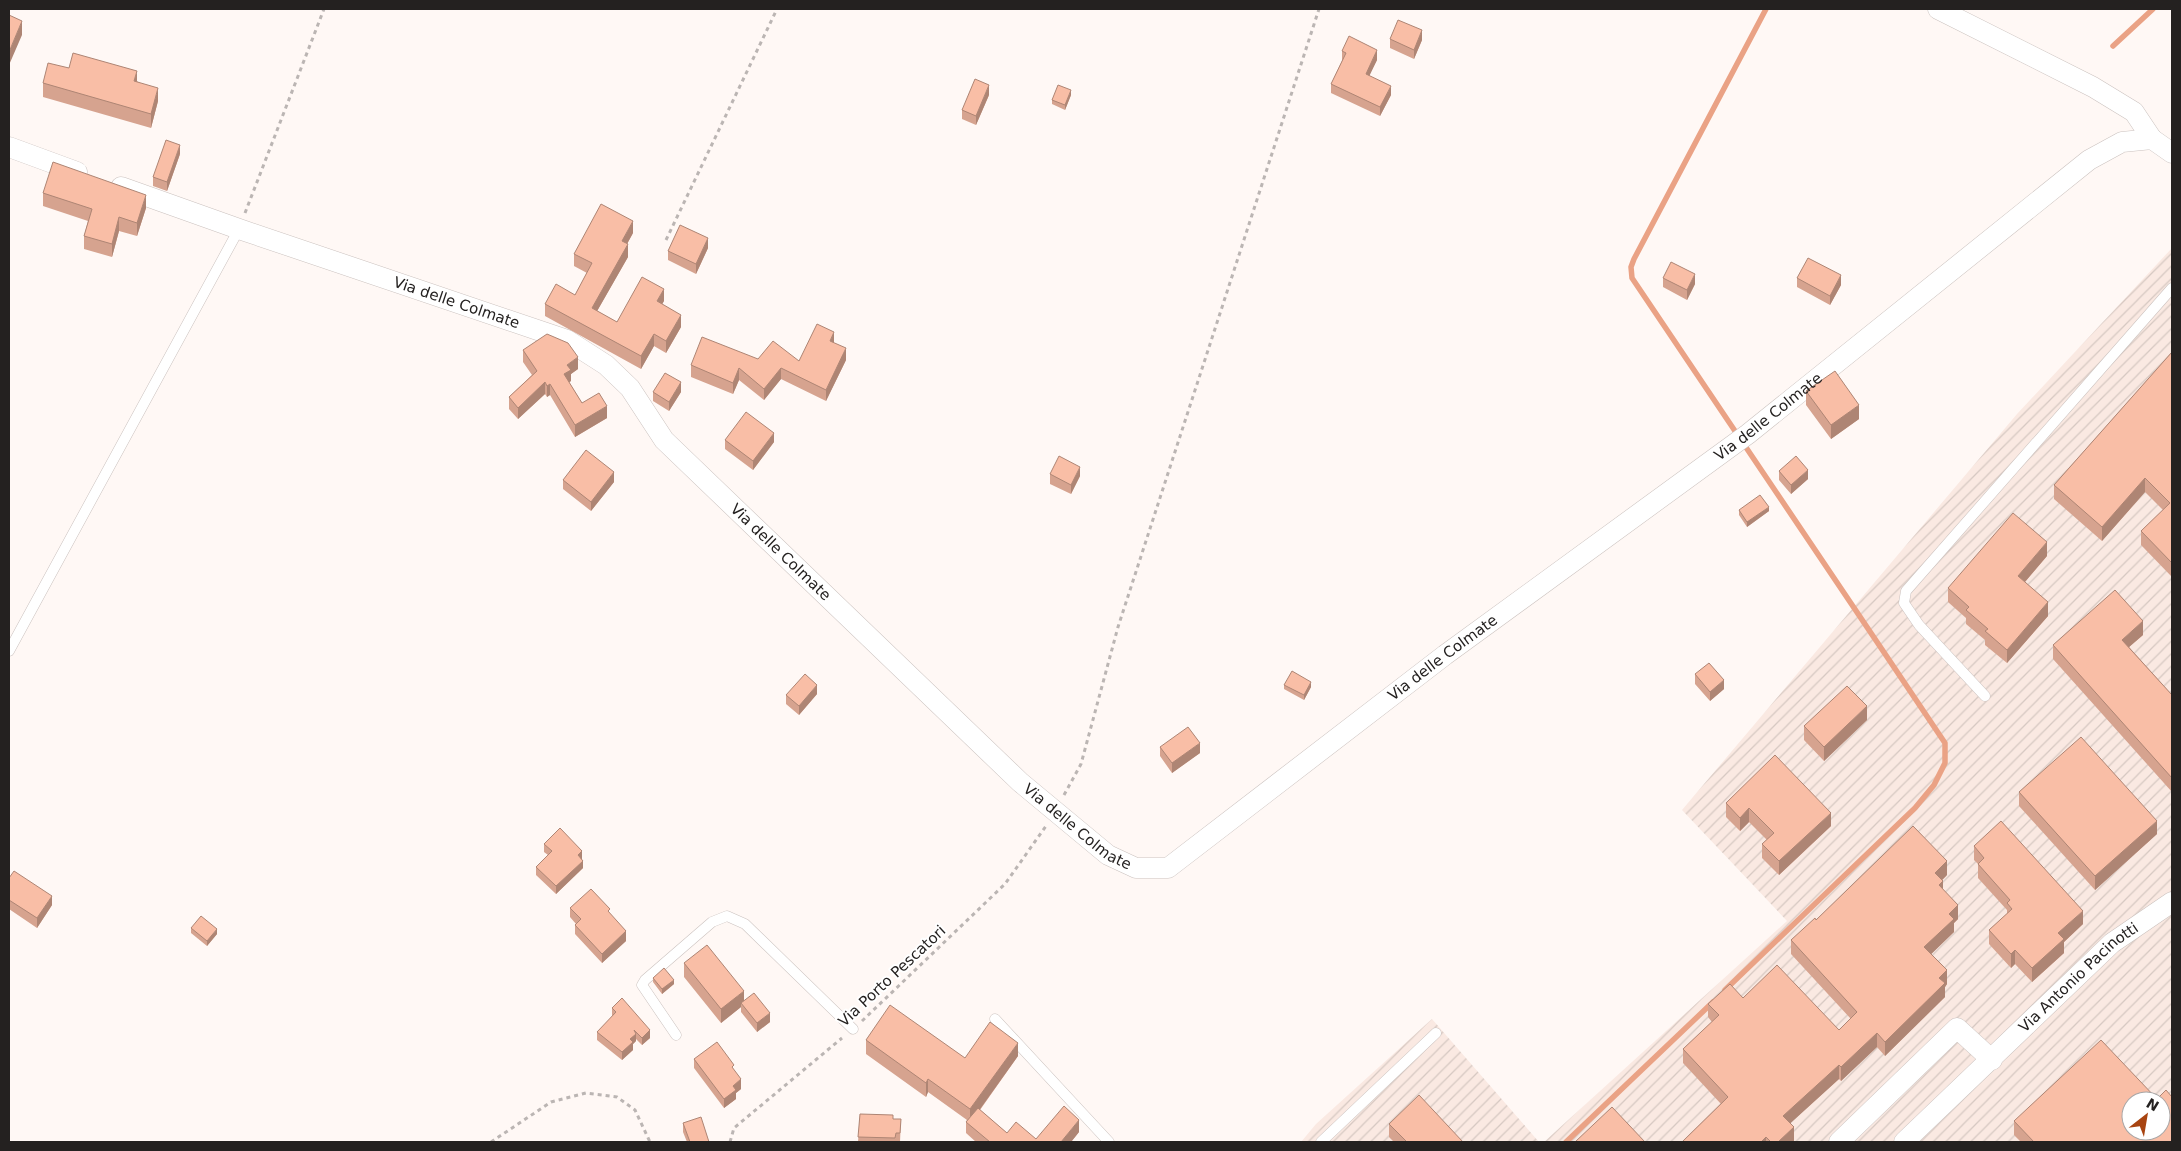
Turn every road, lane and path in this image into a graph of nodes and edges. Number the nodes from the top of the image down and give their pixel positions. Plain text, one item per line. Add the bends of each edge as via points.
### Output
1 (324, 9) edge
2 (777, 9) edge
3 (1319, 9) edge
4 (1938, 9) edge
5 (2152, 139) junction
6 (9, 147) edge
7 (2172, 152) edge
8 (239, 230) junction
9 (666, 240) dead end
10 (2172, 288) edge
11 (9, 650) edge
12 (1985, 696) dead end
13 (1056, 811) junction
14 (2172, 902) edge
15 (995, 1019) dead end
16 (854, 1028) junction
17 (1436, 1034) dead end
18 (676, 1035) dead end
19 (1992, 1060) junction
20 (491, 1142) edge
21 (650, 1142) edge
22 (730, 1142) edge
23 (1108, 1142) edge
24 (1321, 1142) edge
25 (1839, 1142) edge
26 (1904, 1142) edge

1 - 8 path
2 - 9 path
3 - 13 path, Via Porto Pescatori via 1118,627 1080,764
4 - 5 street via 2093,87 2134,112
5 - 7 street
5 - 13 street, Via delle Colmate via 2122,142 2089,160 1741,439 1445,655 1168,868 1136,868 1108,855
6 - 8 street, Via delle Colmate
8 - 11 lane
8 - 13 street, Via delle Colmate via 567,340 606,365 630,388 664,440 1013,775
10 - 12 lane via 1906,590 1904,603 1919,624
13 - 16 path, Via Porto Pescatori via 1005,884
14 - 19 street, Via Antonio Pacinotti via 2112,943
15 - 23 lane
16 - 18 lane via 745,924 727,916 712,922 642,985
16 - 22 path, Via Porto Pescatori via 734,1128
17 - 24 lane
19 - 25 street via 1957,1028
19 - 26 street, Via Antonio Pacinotti
20 - 21 path via 551,1102 586,1093 617,1097 635,1110

